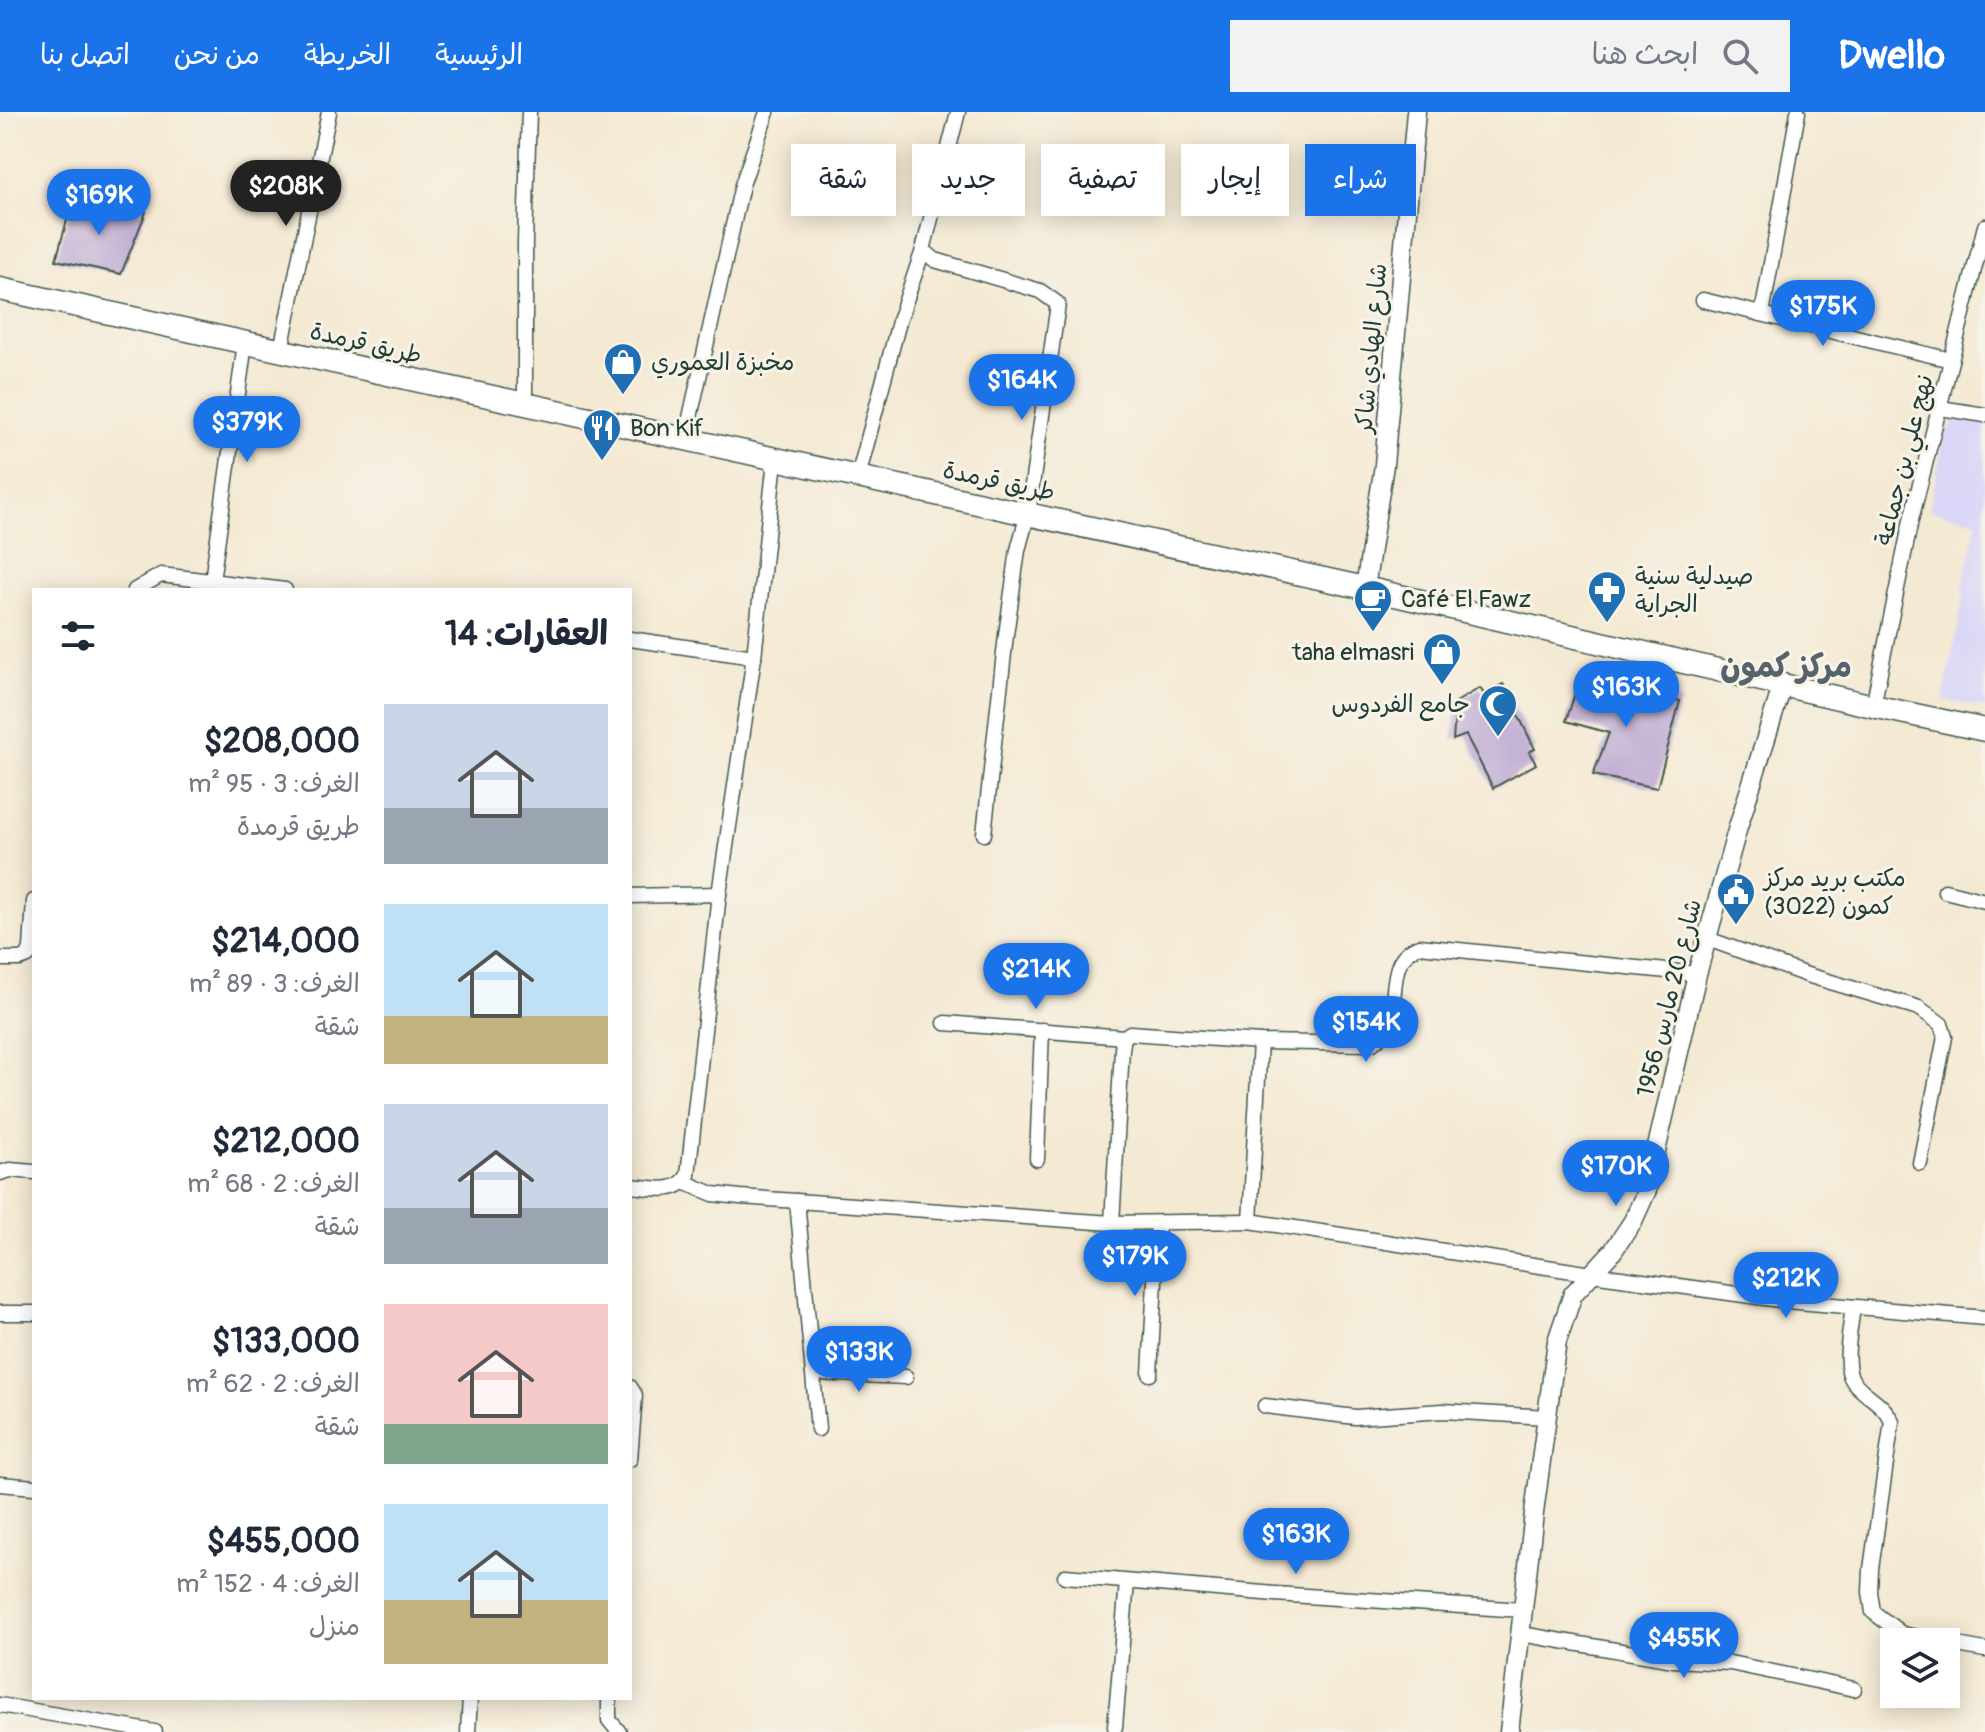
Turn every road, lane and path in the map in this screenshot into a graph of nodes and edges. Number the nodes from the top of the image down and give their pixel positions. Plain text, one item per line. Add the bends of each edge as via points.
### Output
1 (329, 112) edge
2 (529, 112) edge
3 (767, 112) edge
4 (958, 112) edge
5 (1416, 112) edge
6 (1798, 112) edge
7 (1985, 226) edge
8 (923, 250) junction
9 (0, 289) edge
10 (1703, 300) dead end
11 (1762, 314) junction
12 (245, 343) junction
13 (281, 350) junction
14 (1951, 360) junction
15 (525, 405) junction
16 (1940, 408) junction
17 (1985, 415) edge
18 (685, 440) junction
19 (775, 460) junction
20 (858, 477) junction
21 (1028, 513) junction
22 (212, 581) junction
23 (138, 588) edge
24 (269, 588) edge
25 (1365, 588) junction
26 (632, 639) edge
27 (754, 657) junction
28 (1783, 684) junction
29 (1873, 706) junction
30 (1985, 730) edge
31 (984, 834) dead end
32 (1945, 891) dead end
33 (719, 894) junction
34 (632, 896) edge
35 (1985, 901) edge
36 (32, 932) edge
37 (1708, 939) junction
38 (0, 959) edge
39 (1697, 974) junction
40 (945, 1023) dead end
41 (1042, 1030) junction
42 (1124, 1037) junction
43 (1260, 1042) junction
44 (1037, 1159) dead end
45 (1920, 1163) dead end
46 (32, 1172) edge
47 (0, 1173) edge
48 (684, 1182) junction
49 (632, 1186) edge
50 (797, 1201) junction
51 (1250, 1221) junction
52 (1112, 1223) junction
53 (1158, 1224) junction
54 (1592, 1274) junction
55 (1853, 1307) junction
56 (0, 1313) edge
57 (32, 1313) edge
58 (1985, 1318) edge
59 (813, 1373) junction
60 (1150, 1374) dead end
61 (906, 1377) dead end
62 (632, 1390) edge
63 (1265, 1406) dead end
64 (1548, 1417) junction
65 (818, 1429) dead end
66 (632, 1433) edge
67 (0, 1484) edge
68 (32, 1487) edge
69 (1065, 1576) dead end
70 (1127, 1582) junction
71 (1523, 1610) junction
72 (1894, 1628) edge
73 (1521, 1634) junction
74 (1960, 1645) edge
75 (1985, 1650) edge
76 (1854, 1689) dead end
77 (470, 1700) edge
78 (609, 1700) edge
79 (0, 1705) edge
80 (1115, 1727) dead end
81 (155, 1732) edge
82 (468, 1732) edge
83 (619, 1732) edge
84 (1509, 1732) edge

1 - 13 street
2 - 15 street
3 - 18 street via 742,185
4 - 8 street
5 - 25 street, شارع الهادي شاكر via 1384,465
6 - 11 street
7 - 14 street, نهج علي بن جماعة
8 - 20 street
8 - 21 street via 935,260 1040,291 1058,304
9 - 12 main road, طريق قرمدة
10 - 11 street
11 - 14 street
12 - 13 main road, طريق قرمدة
12 - 22 street
13 - 15 main road, طريق قرمدة
14 - 16 street, نهج علي بن جماعة
15 - 18 main road, طريق قرمدة
16 - 17 street
16 - 29 street, نهج علي بن جماعة
18 - 19 main road, طريق قرمدة
19 - 20 main road, طريق قرمدة
19 - 27 street
20 - 21 main road, طريق قرمدة
21 - 25 main road, طريق قرمدة
21 - 31 street via 1006,635
22 - 23 street via 161,575
22 - 24 street
25 - 28 main road, طريق قرمدة
26 - 27 street
27 - 33 street
28 - 29 main road, طريق قرمدة
28 - 37 street, شارع 20 مارس 1956
29 - 30 main road, طريق قرمدة
32 - 35 street
33 - 34 street
33 - 48 street
36 - 38 street via 28,956
37 - 39 street, شارع 20 مارس 1956
37 - 45 street via 1919,1008 1941,1024 1945,1037
39 - 43 street via 1419,946 1400,959 1390,1023 1371,1044
39 - 54 street, شارع 20 مارس 1956 via 1647,1190 1633,1221
40 - 41 street
41 - 42 street
41 - 44 street
42 - 43 street via 1136,1031
42 - 52 street
43 - 51 street
46 - 47 street
48 - 49 street via 674,1189
48 - 50 street via 713,1194
50 - 52 street
50 - 59 street
51 - 53 street
51 - 54 street
52 - 53 street
53 - 60 street
54 - 55 street
54 - 64 street, شارع 20 مارس 1956 via 1566,1310
55 - 58 street
55 - 72 street via 1848,1370 1892,1421 1870,1592 1873,1612
56 - 57 street
59 - 61 street
59 - 65 street
62 - 66 street
63 - 64 street via 1355,1417 1451,1411
64 - 71 street, شارع 20 مارس 1956
67 - 68 street
69 - 70 street
70 - 71 street
70 - 80 street
71 - 73 street, شارع 20 مارس 1956
73 - 76 street via 1649,1656 1730,1663
73 - 84 street, شارع 20 مارس 1956
74 - 75 street
77 - 82 street
78 - 83 street via 609,1720
79 - 81 street

